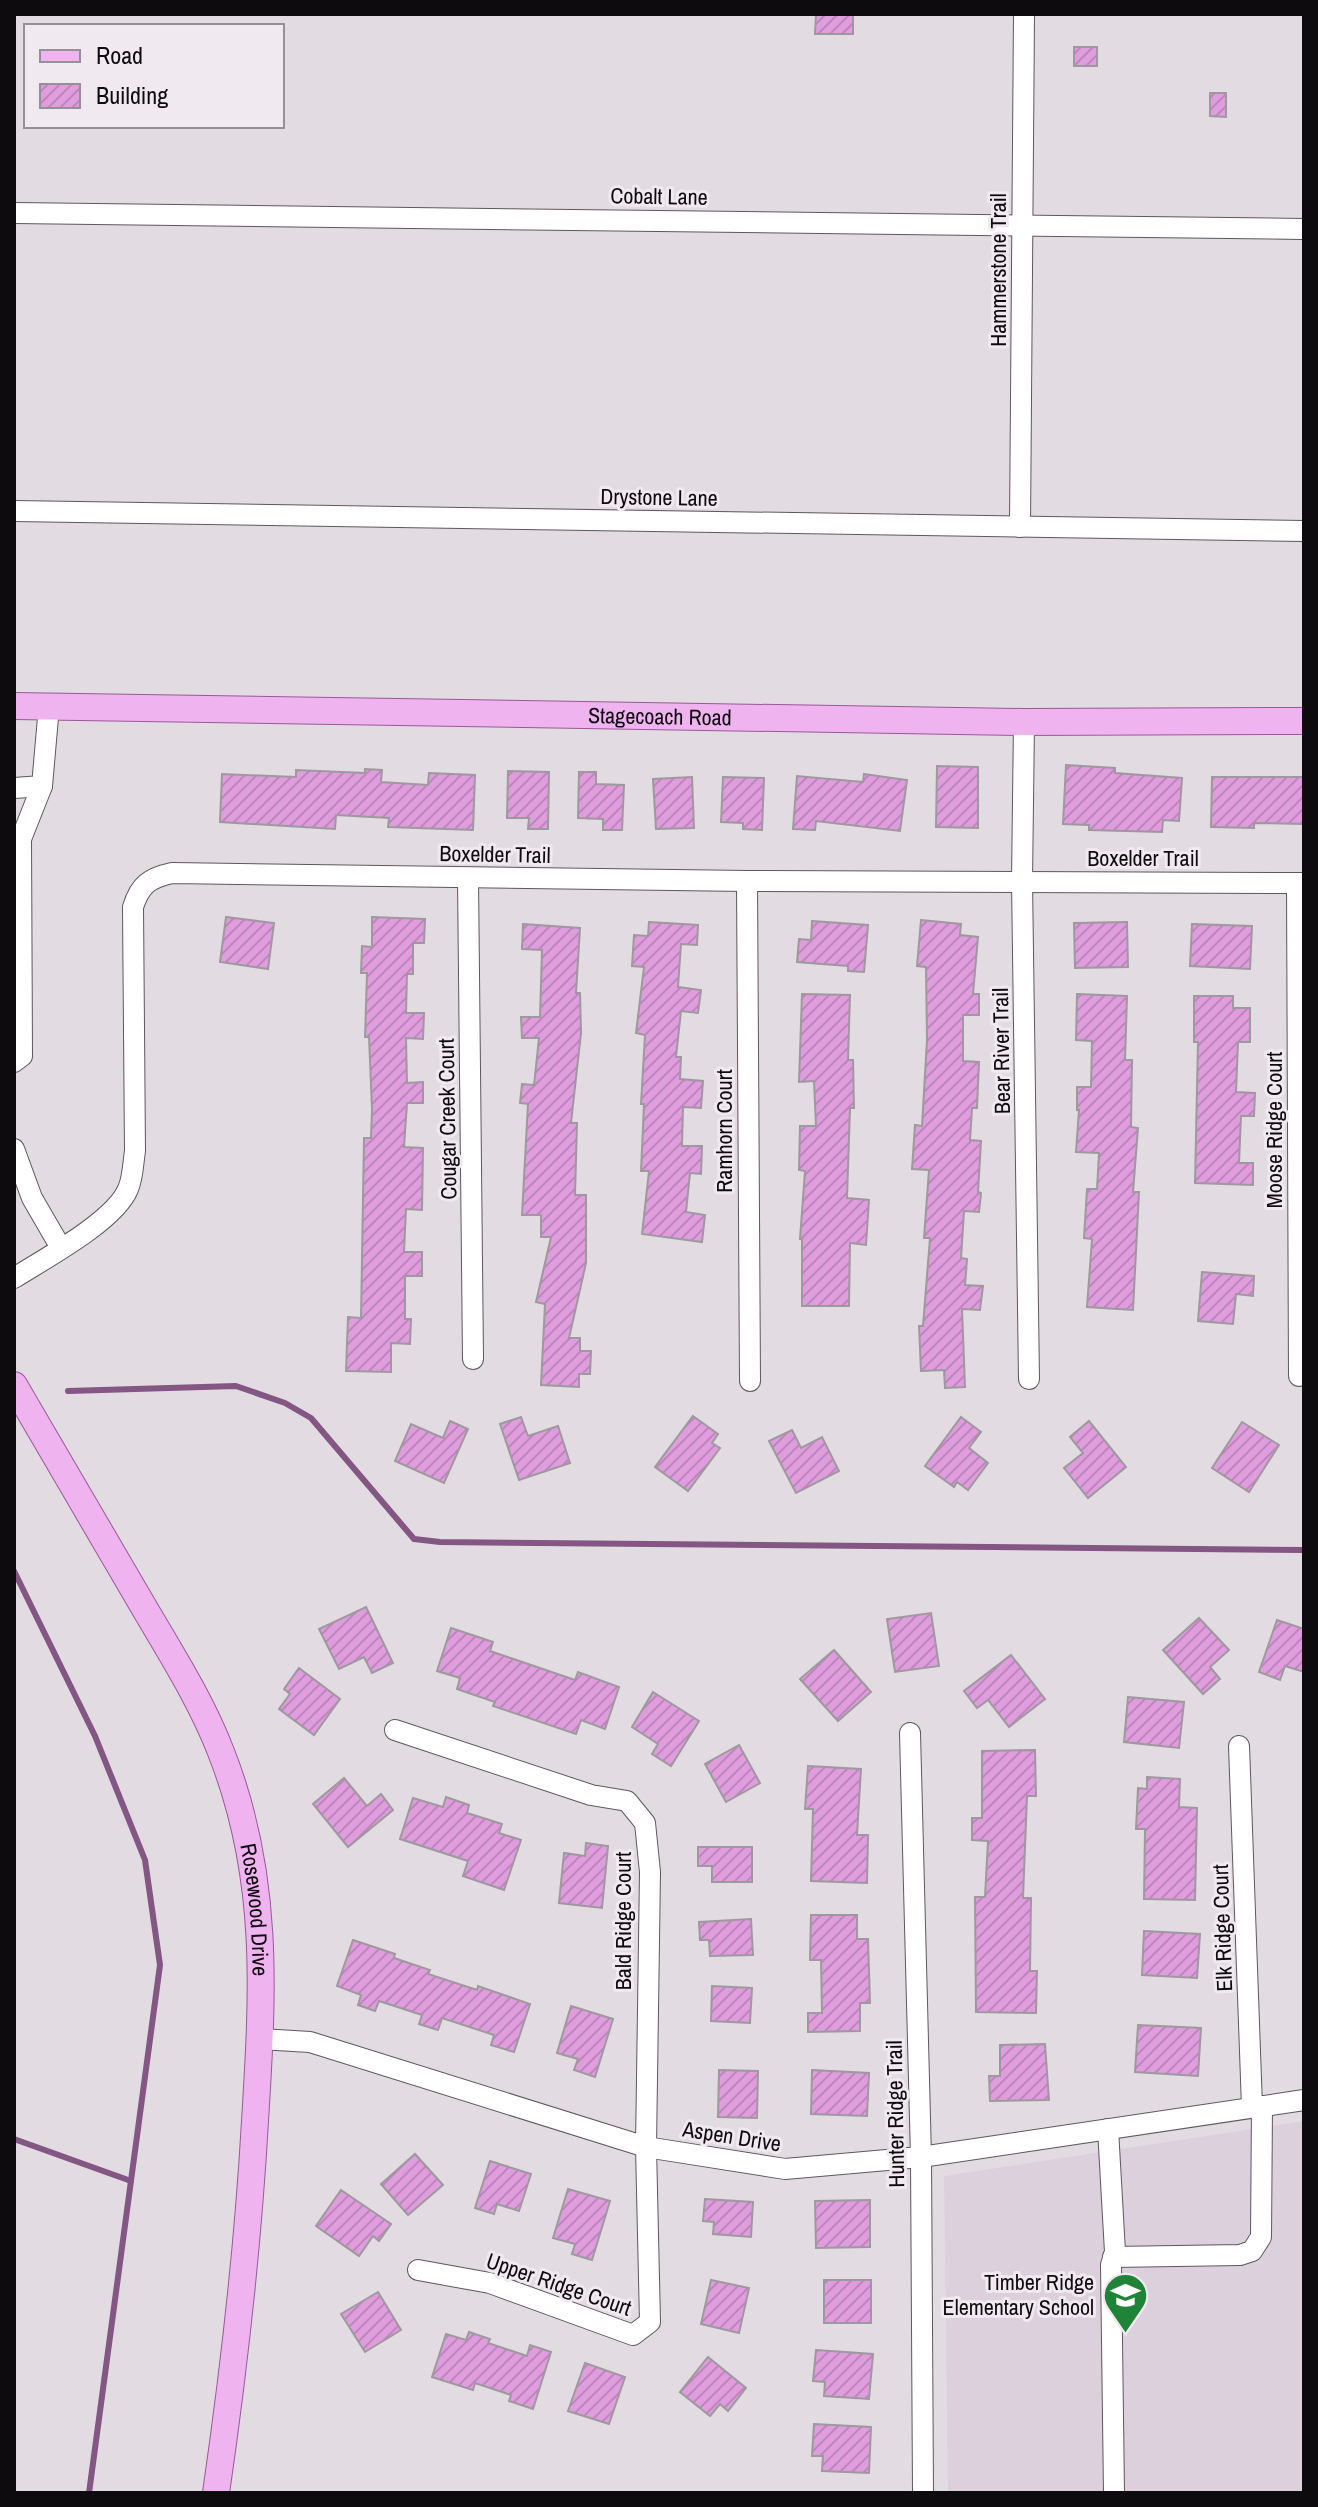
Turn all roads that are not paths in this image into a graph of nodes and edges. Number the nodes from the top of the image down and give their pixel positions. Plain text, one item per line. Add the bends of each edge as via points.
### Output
1 (1024, 14) edge
2 (14, 213) edge
3 (1022, 225) junction
4 (1304, 229) edge
5 (14, 511) edge
6 (1020, 527) junction
7 (1304, 531) edge
8 (14, 706) edge
9 (49, 706) junction
10 (1304, 721) edge
11 (1024, 722) junction
12 (42, 786) junction
13 (14, 788) edge
14 (468, 878) junction
15 (747, 881) junction
16 (1022, 881) junction
17 (1300, 883) edge
18 (14, 1062) edge
19 (14, 1149) edge
20 (61, 1248) junction
21 (14, 1278) edge
22 (473, 1359) dead end
23 (1299, 1376) dead end
24 (1029, 1379) dead end
25 (750, 1381) dead end
26 (14, 1385) edge
27 (395, 1730) dead end
28 (910, 1733) dead end
29 (1239, 1746) dead end
30 (260, 2039) junction
31 (1304, 2100) edge
32 (1257, 2107) junction
33 (1108, 2129) junction
34 (646, 2147) junction
35 (921, 2157) junction
36 (1113, 2257) junction
37 (418, 2270) dead end
38 (216, 2493) edge
39 (923, 2493) edge
40 (1114, 2493) edge

1 - 3 street, Hammerstone Trail
2 - 3 street, Cobalt Lane
3 - 4 street, Cobalt Lane
3 - 6 street, Hammerstone Trail
5 - 6 street, Drystone Lane
6 - 7 street, Drystone Lane
8 - 9 main road, Stagecoach Road
9 - 11 main road, Stagecoach Road
9 - 12 street
10 - 11 main road, Stagecoach Road
11 - 16 street, Bear River Trail
12 - 13 street
12 - 18 street via 21,839 22,1056
14 - 15 street, Boxelder Trail
14 - 20 street, Boxelder Trail via 172,873 152,877 138,890 133,907 135,1151 128,1190 113,1211
14 - 22 street, Cougar Creek Court
15 - 16 street, Boxelder Trail
15 - 25 street, Ramhorn Court
16 - 17 street, Boxelder Trail
16 - 24 street, Bear River Trail
17 - 23 street, Moose Ridge Court
19 - 20 street via 32,1198
20 - 21 street, Boxelder Trail
26 - 30 main road, Rosewood Drive via 193,1693 221,1752 242,1816 257,1891
27 - 34 street, Bald Ridge Court via 591,1795 627,1801 645,1823 650,1872
28 - 35 street, Hunter Ridge Trail
29 - 32 street, Elk Ridge Court
30 - 34 street, Aspen Drive via 310,2042
30 - 38 main road, Rosewood Drive via 237,2345
31 - 32 street, Aspen Drive
32 - 33 street, Aspen Drive
32 - 36 street, Elk Ridge Court via 1261,2237 1252,2251
33 - 35 street, Aspen Drive
33 - 36 street
34 - 35 street, Aspen Drive via 785,2169
34 - 37 street, Upper Ridge Court via 650,2322 633,2335 490,2283
35 - 39 street, Hunter Ridge Trail
36 - 40 street

